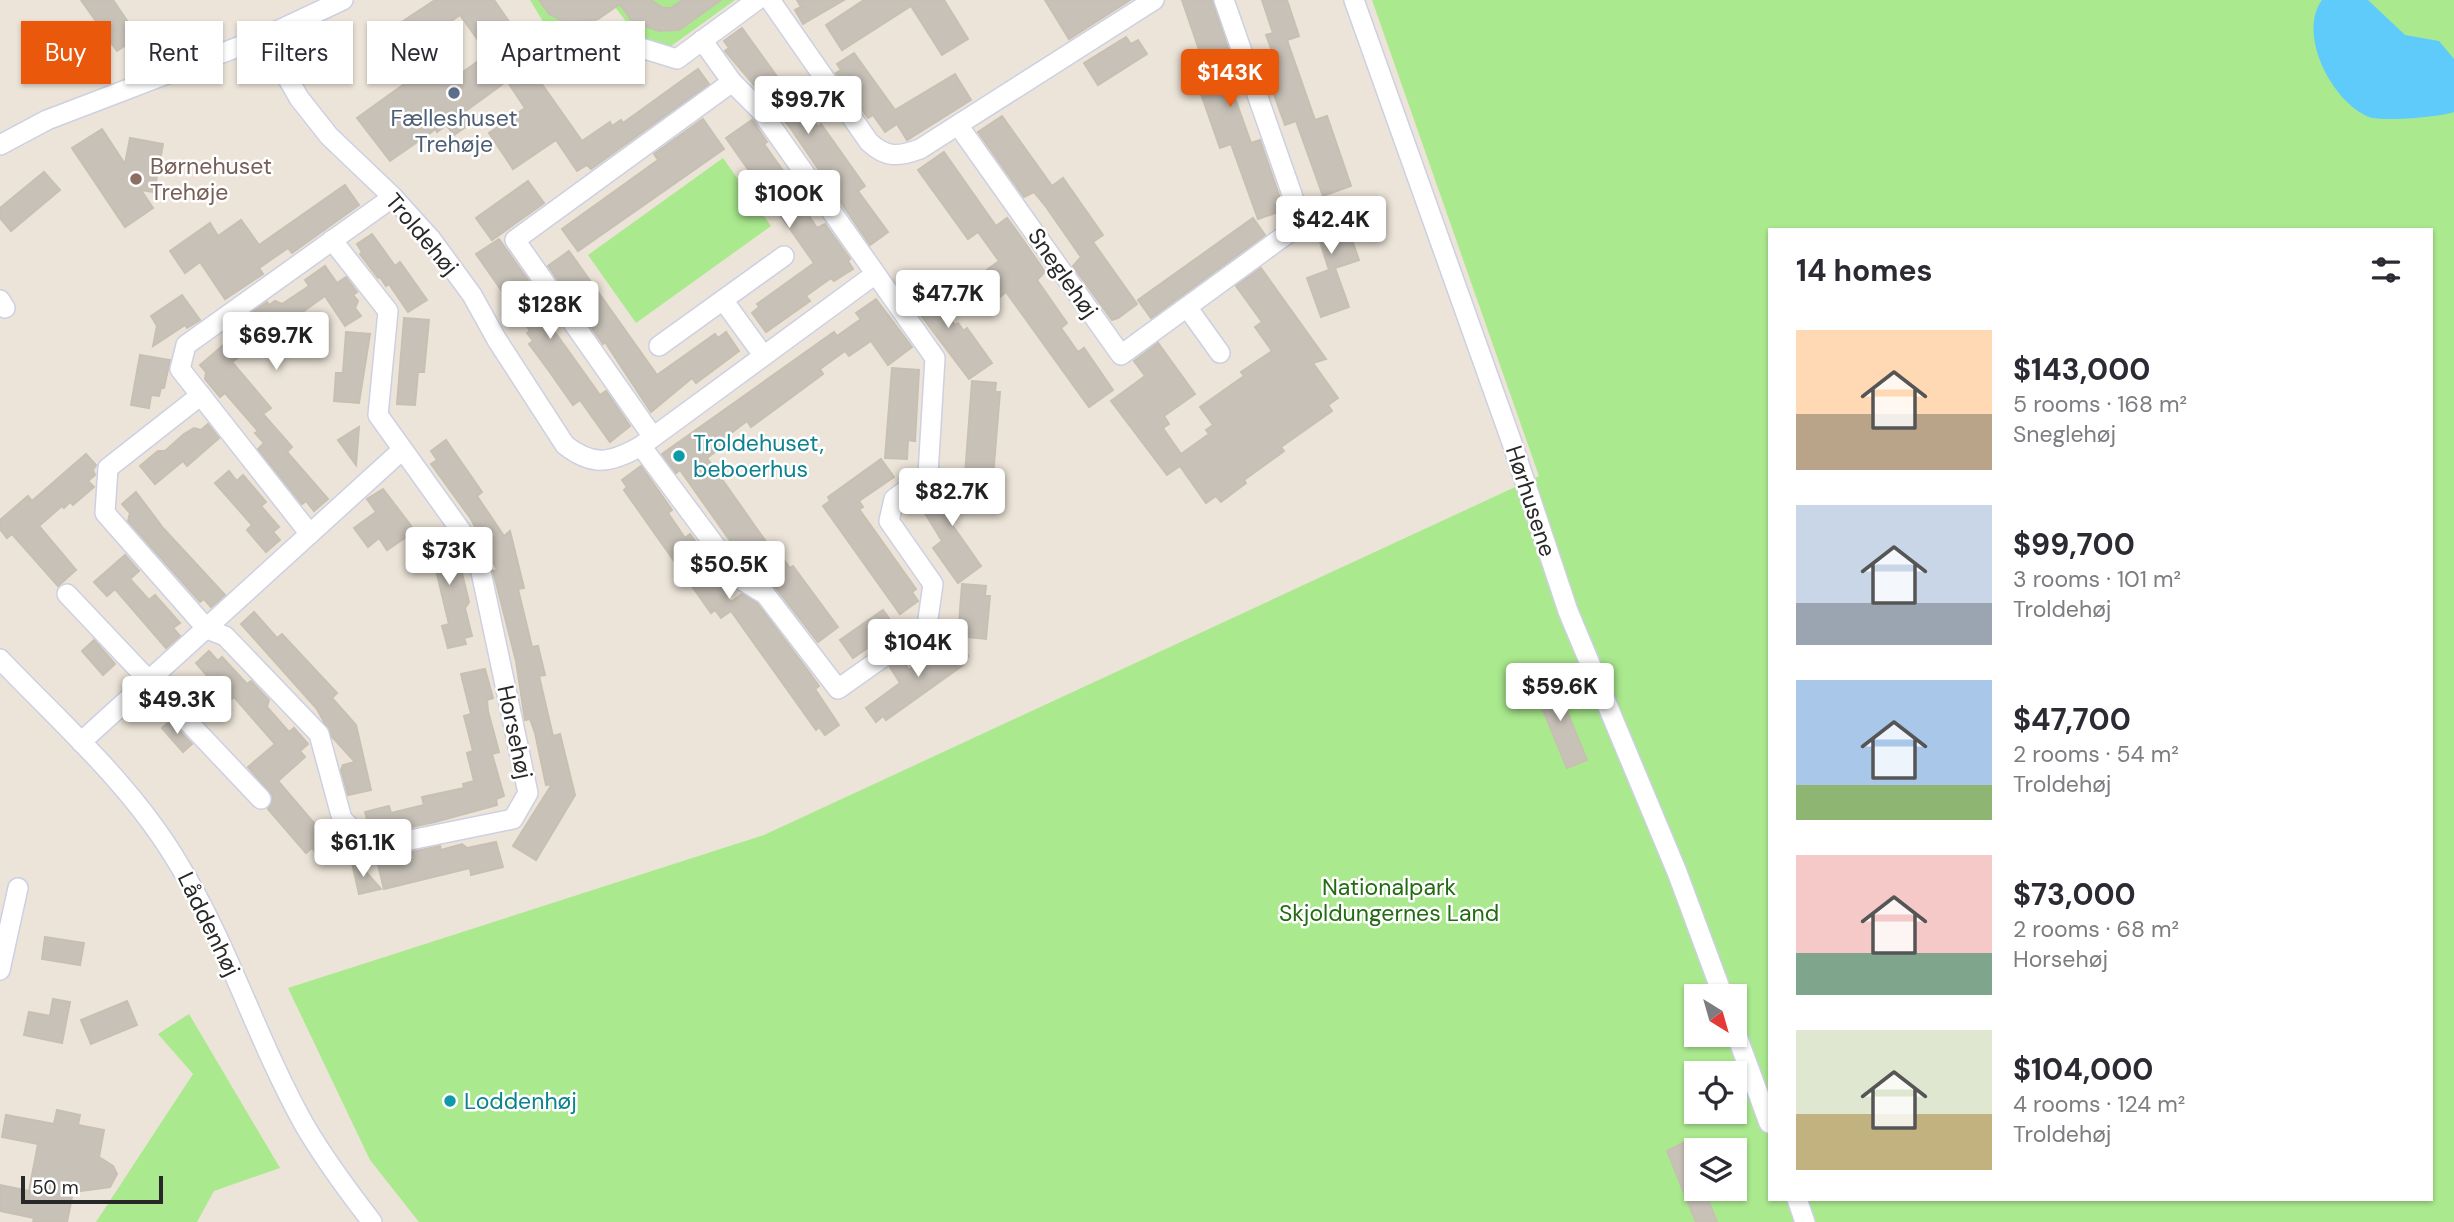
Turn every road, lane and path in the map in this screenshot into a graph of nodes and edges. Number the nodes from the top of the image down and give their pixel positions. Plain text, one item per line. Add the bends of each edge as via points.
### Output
1 (343, 0) edge
2 (757, 0) edge
3 (770, 0) edge
4 (1154, 0) edge
5 (1224, 0) edge
6 (1354, 0) edge
7 (322, 5) edge
8 (293, 21) edge
9 (702, 40) junction
10 (237, 47) edge
11 (645, 50) edge
12 (732, 82) junction
13 (291, 84) edge
14 (958, 125) junction
15 (0, 145) edge
16 (393, 197) junction
17 (332, 240) junction
18 (784, 256) dead end
19 (874, 275) junction
20 (723, 300) junction
21 (1187, 307) junction
22 (659, 346) dead end
23 (1220, 353) dead end
24 (764, 355) junction
25 (201, 395) junction
26 (647, 441) junction
27 (401, 451) junction
28 (310, 534) junction
29 (67, 594) dead end
30 (207, 629) junction
31 (0, 659) edge
32 (148, 681) junction
33 (81, 742) junction
34 (261, 799) dead end
35 (19, 888) dead end
36 (1, 957) edge
37 (1719, 984) edge
38 (1741, 1047) edge
39 (1768, 1121) edge
40 (1798, 1201) edge
41 (372, 1222) edge
42 (1805, 1222) edge

1 - 7 street
2 - 9 street
3 - 14 street via 882,154 902,156
4 - 14 street
5 - 21 street, Sneglehøj via 1302,223
6 - 37 street, Hørhusene via 1569,611
7 - 8 street
9 - 11 street via 677,59
9 - 12 street
10 - 15 street via 47,120
12 - 19 street via 760,110
12 - 26 street via 515,240
13 - 16 street, Troldehøj via 329,136
14 - 21 street, Sneglehøj via 1121,355
16 - 17 street
16 - 26 street, Troldehøj via 472,295 565,444 579,456 598,461 619,458
17 - 25 street via 186,345 180,369
17 - 27 street, Horsehøj via 388,311 378,415
18 - 20 street
19 - 24 street, Troldehøj
19 - 26 street via 935,358 928,474 894,499 889,521 933,584 927,626 838,690 765,594 740,579
20 - 22 street
20 - 24 street
21 - 23 street
24 - 26 street, Troldehøj
25 - 28 street
25 - 30 street, Horsehøj via 108,468 105,513
27 - 28 street
27 - 30 street, Horsehøj via 477,554 528,793 513,819 371,848 342,819 319,734 225,636
28 - 30 street
29 - 32 street
30 - 32 street
31 - 33 street, Låddenhøj
32 - 33 street
32 - 34 street
33 - 41 street, Låddenhøj via 128,794 177,860 206,912 304,1124
35 - 36 street
38 - 39 street
40 - 42 street

